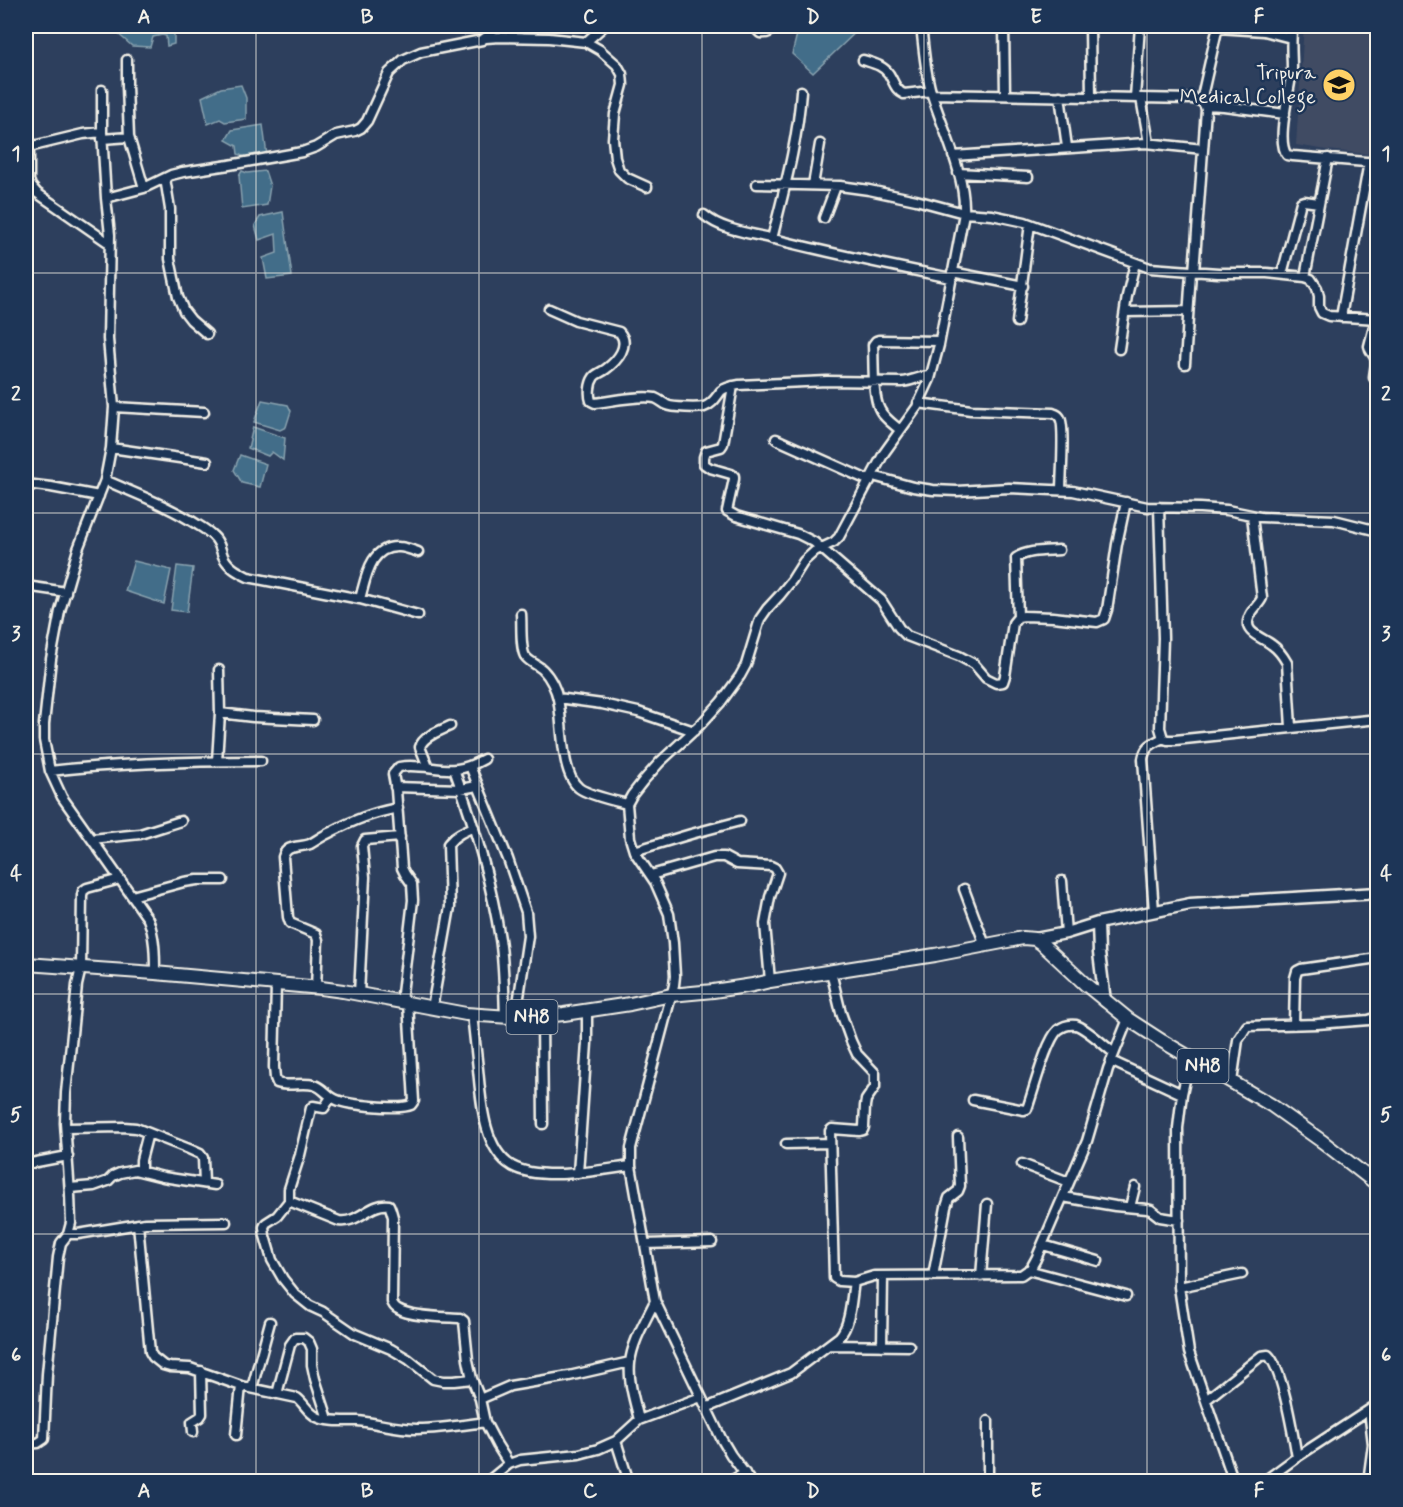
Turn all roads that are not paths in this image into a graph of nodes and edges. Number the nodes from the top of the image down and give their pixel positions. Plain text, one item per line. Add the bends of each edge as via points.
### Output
1 (496, 26) edge
2 (604, 26) edge
3 (753, 26) edge
4 (774, 26) edge
5 (921, 26) edge
6 (1004, 26) edge
7 (1090, 26) edge
8 (1140, 26) edge
9 (1293, 26) edge
10 (1218, 27) edge
11 (485, 38) junction
12 (1291, 38) junction
13 (586, 42) junction
14 (127, 60) dead end
15 (863, 60) dead end
16 (102, 90) dead end
17 (801, 91) dead end
18 (931, 93) junction
19 (1005, 95) junction
20 (1060, 96) junction
21 (1090, 97) junction
22 (1138, 98) junction
23 (1203, 103) junction
24 (1285, 114) junction
25 (26, 129) edge
26 (102, 135) junction
27 (129, 137) junction
28 (1149, 143) junction
29 (820, 144) dead end
30 (29, 147) junction
31 (1067, 147) junction
32 (1203, 149) junction
33 (953, 156) junction
34 (1328, 158) junction
35 (1373, 163) edge
36 (958, 173) junction
37 (1028, 177) dead end
38 (165, 178) junction
39 (757, 184) dead end
40 (785, 184) junction
41 (813, 185) junction
42 (836, 186) junction
43 (144, 188) junction
44 (647, 188) dead end
45 (106, 198) junction
46 (1319, 203) junction
47 (964, 213) junction
48 (705, 215) dead end
49 (824, 218) dead end
50 (1030, 224) junction
51 (772, 239) junction
52 (109, 243) junction
53 (1135, 263) junction
54 (1193, 272) junction
55 (1282, 274) junction
56 (952, 275) junction
57 (1305, 277) junction
58 (1023, 286) junction
59 (549, 309) dead end
60 (1188, 311) junction
61 (1125, 312) junction
62 (1341, 317) junction
63 (1377, 319) edge
64 (1017, 322) dead end
65 (207, 334) dead end
66 (939, 341) junction
67 (1119, 349) dead end
68 (1185, 364) dead end
69 (930, 376) junction
70 (875, 382) junction
71 (1377, 382) edge
72 (733, 386) junction
73 (918, 403) junction
74 (114, 407) junction
75 (204, 412) dead end
76 (900, 430) junction
77 (776, 439) dead end
78 (111, 448) junction
79 (207, 462) dead end
80 (871, 478) junction
81 (105, 480) junction
82 (26, 484) edge
83 (1061, 490) junction
84 (99, 496) junction
85 (1126, 502) junction
86 (1159, 507) junction
87 (1252, 516) junction
88 (1377, 531) edge
89 (821, 549) junction
90 (1059, 550) dead end
91 (418, 552) dead end
92 (26, 586) edge
93 (66, 592) junction
94 (360, 599) junction
95 (521, 614) dead end
96 (418, 615) dead end
97 (1018, 617) junction
98 (219, 670) dead end
99 (558, 698) junction
100 (220, 713) junction
101 (1377, 719) edge
102 (313, 720) dead end
103 (450, 726) dead end
104 (1291, 727) junction
105 (693, 730) junction
106 (1162, 738) junction
107 (484, 759) dead end
108 (217, 761) junction
109 (261, 761) dead end
110 (470, 766) junction
111 (428, 767) junction
112 (454, 769) junction
113 (50, 771) junction
114 (477, 786) junction
115 (395, 787) junction
116 (461, 789) junction
117 (627, 804) junction
118 (398, 808) junction
119 (181, 821) dead end
120 (741, 821) dead end
121 (474, 827) junction
122 (400, 837) junction
123 (92, 839) junction
124 (634, 851) junction
125 (651, 875) junction
126 (120, 879) junction
127 (224, 880) dead end
128 (1062, 881) dead end
129 (964, 889) dead end
130 (132, 896) junction
131 (1377, 896) edge
132 (1154, 911) junction
133 (1098, 923) junction
134 (1066, 933) junction
135 (1035, 939) junction
136 (985, 945) junction
137 (1377, 958) edge
138 (26, 964) edge
139 (81, 968) junction
140 (831, 972) junction
141 (155, 973) junction
142 (770, 981) junction
143 (276, 985) junction
144 (316, 988) junction
145 (360, 994) junction
146 (671, 995) junction
147 (1105, 1001) junction
148 (405, 1002) junction
149 (432, 1008) junction
150 (586, 1010) junction
151 (472, 1014) junction
152 (511, 1017) junction
153 (542, 1017) junction
154 (1377, 1017) edge
155 (1128, 1019) junction
156 (1294, 1025) junction
157 (1113, 1057) junction
158 (1190, 1058) junction
159 (1232, 1082) junction
160 (1182, 1094) junction
161 (331, 1097) junction
162 (973, 1100) dead end
163 (543, 1124) dead end
164 (66, 1128) junction
165 (148, 1133) junction
166 (958, 1137) dead end
167 (829, 1143) junction
168 (786, 1144) dead end
169 (68, 1156) junction
170 (26, 1164) edge
171 (1022, 1164) dead end
172 (631, 1166) junction
173 (141, 1171) junction
174 (578, 1173) junction
175 (1069, 1182) junction
176 (204, 1184) junction
177 (215, 1185) dead end
178 (1377, 1185) edge
179 (1135, 1187) dead end
180 (70, 1188) junction
181 (1063, 1197) junction
182 (289, 1201) junction
183 (987, 1204) dead end
184 (1130, 1208) junction
185 (1179, 1220) junction
186 (226, 1222) dead end
187 (138, 1224) junction
188 (68, 1234) junction
189 (712, 1242) dead end
190 (645, 1244) junction
191 (1043, 1245) junction
192 (1098, 1261) dead end
193 (1028, 1270) junction
194 (1242, 1274) dead end
195 (884, 1276) junction
196 (933, 1276) junction
197 (981, 1276) junction
198 (854, 1282) junction
199 (1179, 1287) junction
200 (1126, 1296) dead end
201 (655, 1301) junction
202 (270, 1322) dead end
203 (829, 1345) junction
204 (882, 1346) junction
205 (909, 1346) dead end
206 (630, 1362) junction
207 (201, 1371) junction
208 (472, 1379) junction
209 (241, 1386) junction
210 (252, 1388) junction
211 (276, 1394) junction
212 (701, 1397) junction
213 (480, 1399) junction
214 (1206, 1400) junction
215 (1377, 1404) edge
216 (706, 1408) junction
217 (1369, 1410) junction
218 (328, 1419) junction
219 (639, 1420) junction
220 (988, 1421) dead end
221 (486, 1422) junction
222 (193, 1432) dead end
223 (236, 1435) dead end
224 (616, 1441) junction
225 (26, 1444) edge
226 (1297, 1457) junction
227 (509, 1464) junction
228 (745, 1473) junction
229 (487, 1482) edge
230 (629, 1482) edge
231 (729, 1482) edge
232 (751, 1482) edge
233 (988, 1482) edge
234 (1234, 1482) edge
235 (1263, 1482) edge
236 (1368, 1482) edge

1 - 11 street
2 - 13 street
3 - 4 street via 766,34
5 - 18 street
6 - 19 street
7 - 21 street
8 - 22 street
9 - 12 street
10 - 12 street
10 - 23 street
11 - 13 street
11 - 38 street via 421,52 404,60 389,73 361,129 336,135 302,152
12 - 24 street via 1291,77
13 - 44 street via 617,65 622,74 623,86 615,114 615,158 627,178
14 - 27 street
15 - 18 street via 889,73 900,93
16 - 26 street
17 - 40 street via 794,150
18 - 19 street
18 - 33 street
19 - 20 street
20 - 21 street
20 - 31 street
21 - 22 street
22 - 23 street via 1192,99
22 - 28 street
23 - 24 street
23 - 32 street
24 - 34 street via 1283,148 1287,155
25 - 30 street
26 - 27 street
26 - 30 street via 83,134
26 - 45 street
27 - 43 street
28 - 31 street
28 - 32 street
29 - 41 street
30 - 52 street via 31,186
31 - 33 street
32 - 54 street
33 - 36 street
34 - 35 street
34 - 46 street
35 - 62 street
36 - 37 street
36 - 47 street
38 - 43 street
38 - 65 street via 170,208 170,259 178,297 191,320
39 - 40 street
40 - 41 street
40 - 51 street
41 - 42 street
42 - 47 street via 879,192
42 - 49 street
43 - 45 street
45 - 52 street
46 - 55 street via 1301,202
46 - 57 street
47 - 50 street
47 - 56 street
48 - 51 street via 723,226
50 - 53 street
50 - 58 street
51 - 56 street
52 - 74 street via 108,339
53 - 54 street
53 - 61 street
54 - 55 street
54 - 60 street
55 - 57 street
56 - 58 street
56 - 66 street
57 - 62 street via 1317,288 1322,313
58 - 64 street
59 - 72 street via 623,336 618,358 594,377 590,396 595,403 653,398 670,407 700,407
60 - 61 street
60 - 68 street
61 - 67 street
62 - 63 street
63 - 71 street via 1369,346 1375,357
66 - 69 street
66 - 70 street via 876,341
69 - 70 street
69 - 73 street
70 - 72 street
70 - 76 street via 879,409
72 - 89 street via 723,444 706,451 704,457 704,464 710,468 734,476 727,511 798,534
73 - 76 street
73 - 83 street via 1059,415
74 - 75 street
74 - 78 street
76 - 80 street
77 - 80 street
78 - 79 street
78 - 81 street
80 - 83 street via 933,490
80 - 89 street via 839,537
81 - 84 street
81 - 94 street via 188,518 213,535 228,564 248,577
82 - 84 street
83 - 85 street
84 - 93 street
85 - 86 street
85 - 97 street via 1104,619 1097,622
86 - 87 street via 1227,510
86 - 106 street
87 - 88 street via 1334,520
87 - 104 street via 1262,598 1248,626 1287,663
89 - 97 street via 881,600 907,636 959,656 996,683 1003,682 1005,676
89 - 105 street via 804,561 767,609 740,676
90 - 97 street via 1016,558
91 - 94 street via 401,547 380,552 369,566
92 - 93 street
93 - 113 street via 51,659 44,724
94 - 96 street
95 - 99 street via 526,657 550,679
98 - 100 street
99 - 105 street via 638,712
99 - 117 street via 566,763 572,779 578,788
100 - 102 street
100 - 108 street
101 - 104 street
103 - 111 street via 422,742 420,747
104 - 106 street via 1175,740
105 - 117 street via 643,781
106 - 132 street via 1144,751 1143,759
107 - 110 street
108 - 109 street
108 - 113 street
110 - 112 street
110 - 114 street
111 - 112 street
111 - 115 street via 399,767 393,774
112 - 116 street
113 - 123 street via 62,797
114 - 116 street
114 - 152 street via 526,912 528,936
115 - 116 street
115 - 118 street
116 - 121 street
117 - 124 street
118 - 122 street
118 - 144 street via 362,816 311,843 284,852 290,923 316,934 318,940
119 - 123 street via 140,834
120 - 124 street
121 - 149 street via 448,844 450,907
121 - 152 street via 501,940
122 - 145 street via 365,840 362,846 365,877
122 - 148 street via 402,868 413,888
123 - 126 street
124 - 125 street
125 - 142 street via 714,857 776,868 765,924
125 - 146 street via 669,914 675,976
126 - 130 street
126 - 139 street via 83,891
127 - 130 street via 190,881
128 - 134 street
129 - 136 street
130 - 141 street via 153,930
131 - 132 main road via 1190,904
132 - 133 main road
133 - 134 main road
133 - 147 main road
134 - 135 main road
135 - 136 highway, NH8
135 - 147 highway, NH8
136 - 140 highway, NH8
137 - 156 street via 1297,971
138 - 139 highway, NH8
139 - 141 highway, NH8
139 - 164 street via 66,1093
140 - 142 highway, NH8
140 - 167 street via 845,1028 857,1054 875,1073 876,1081 866,1100 863,1130 832,1129
141 - 143 highway, NH8
142 - 146 highway, NH8
143 - 144 highway, NH8
143 - 161 street via 277,1083 313,1084
144 - 145 highway, NH8
145 - 148 highway, NH8
146 - 150 highway, NH8
146 - 172 street via 631,1148
147 - 155 highway, NH8
148 - 149 highway, NH8
148 - 161 street via 412,1104 373,1106
149 - 151 highway, NH8
150 - 153 highway, NH8
150 - 174 street
151 - 152 highway, NH8
151 - 174 street via 481,1100 493,1144 513,1166 526,1171
152 - 153 highway, NH8
153 - 163 street
154 - 156 street
155 - 157 street
155 - 158 highway, NH8
156 - 159 street via 1247,1026 1238,1040
157 - 160 street
157 - 162 street via 1081,1027 1064,1026 1052,1039 1027,1109
157 - 175 street via 1087,1141
158 - 159 highway, NH8
158 - 160 street
159 - 178 highway, NH8 via 1271,1105
160 - 185 street via 1178,1128
161 - 182 street via 324,1108 310,1108
164 - 165 street via 123,1127
164 - 169 street
165 - 173 street
165 - 176 street via 200,1154
166 - 196 street via 960,1186 946,1207
167 - 168 street
167 - 198 street via 832,1269 839,1281
169 - 170 street
169 - 180 street
171 - 175 street
172 - 174 street
172 - 190 street
173 - 176 street
173 - 180 street via 120,1173 94,1186
175 - 181 street
176 - 177 street
179 - 184 street
180 - 188 street
181 - 184 street
181 - 191 street
182 - 208 street via 264,1227 272,1260 295,1294 342,1327 408,1359 433,1379
182 - 208 street via 345,1222 389,1205 393,1217 392,1302 401,1311 464,1321
183 - 197 street
184 - 185 street via 1151,1210 1160,1217
185 - 199 street
186 - 187 street
187 - 188 street
187 - 207 street via 150,1352 163,1365
188 - 225 street via 61,1242 58,1257 44,1439
189 - 190 street
190 - 201 street
191 - 192 street
191 - 193 street
193 - 197 street via 1021,1275
193 - 200 street
194 - 199 street
195 - 196 street
195 - 198 street
195 - 204 street
196 - 197 street
198 - 203 street via 847,1325
199 - 214 street via 1189,1353
201 - 206 street
201 - 212 street
202 - 210 street
203 - 204 street
203 - 216 street via 791,1373
204 - 205 street
206 - 213 street via 510,1386
206 - 219 street
207 - 209 street
207 - 222 street via 202,1414 192,1422
208 - 213 street
209 - 210 street
209 - 223 street
210 - 211 street
211 - 218 street via 297,1398 316,1417
211 - 218 street via 291,1345 295,1338 304,1338 312,1349 315,1379
212 - 216 street
212 - 219 street
213 - 221 street
214 - 226 street via 1261,1356 1268,1355 1274,1361 1286,1397
214 - 234 street
215 - 217 street
216 - 228 street
217 - 226 street
217 - 236 street via 1373,1444
218 - 221 street via 415,1429
219 - 224 street
220 - 233 street
221 - 227 street
224 - 227 street via 590,1451
224 - 230 street
226 - 235 street
227 - 229 street
228 - 231 street
228 - 232 street

